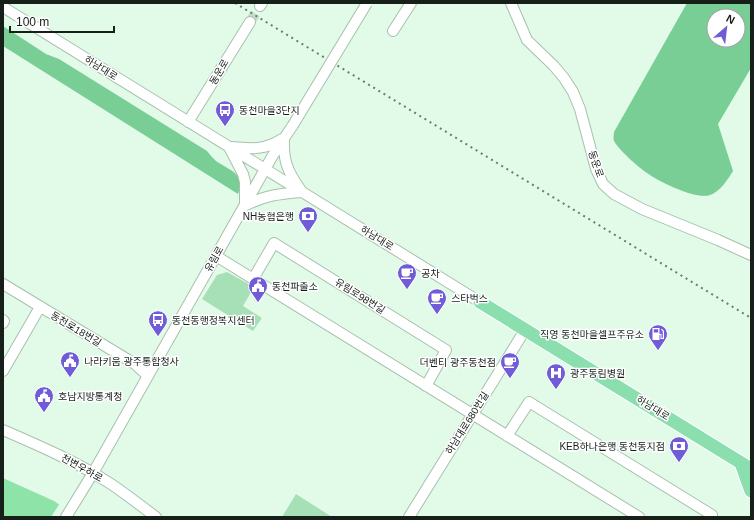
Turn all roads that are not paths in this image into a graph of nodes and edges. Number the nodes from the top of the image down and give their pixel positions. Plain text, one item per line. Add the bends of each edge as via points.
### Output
1 (367, 3) edge
2 (411, 3) edge
3 (511, 3) edge
4 (3, 7) edge
5 (250, 22) tunnel mouth
6 (393, 31) dead end
7 (188, 122) junction
8 (284, 137) junction
9 (228, 146) junction
10 (265, 169) junction
11 (302, 192) junction
12 (244, 206) junction
13 (751, 255) edge
14 (216, 256) junction
15 (253, 279) junction
16 (3, 284) edge
17 (480, 302) joint
18 (40, 307) junction
19 (526, 330) junction
20 (4, 369) edge
21 (148, 376) junction
22 (426, 386) junction
23 (473, 414) junction
24 (3, 430) edge
25 (507, 436) junction
26 (746, 466) edge
27 (93, 473) junction
28 (751, 491) edge
29 (66, 517) edge
30 (156, 517) edge
31 (410, 517) edge
32 (639, 517) edge
33 (711, 517) edge

1 - 8 street, 유림로, bridge
2 - 6 street
3 - 13 street, 동운로 via 527,40 559,72 573,92 596,169 603,184 614,194 642,209
4 - 7 street, 하남대로
5 - 7 street, 동운로
7 - 9 street, 하남대로
8 - 9 street via 264,148
8 - 10 street, 유림로
8 - 11 street via 284,158 287,168
9 - 10 street, 하남대로
9 - 12 street via 243,174
10 - 11 street, 하남대로
10 - 12 street, 유림로
11 - 12 street via 269,195
11 - 17 street, 하남대로
12 - 14 street, 유림로
14 - 15 street
14 - 21 street, 유림로
15 - 22 street
15 - 22 street, 유림로98번길 via 274,243 363,298 446,350
16 - 18 street, 동천로18번길
17 - 19 main road, 하남대로
18 - 20 street
18 - 21 street, 동천로18번길 via 135,364
19 - 23 street, 하남대로680번길
19 - 26 main road, 하남대로
21 - 27 street, 유림로
22 - 23 street
23 - 25 street
23 - 31 street, 하남대로680번길
24 - 27 street, 천변우하로
25 - 32 street
25 - 33 street via 529,402 712,515
26 - 28 main road
27 - 29 street, 유림로
27 - 30 street, 천변우하로

